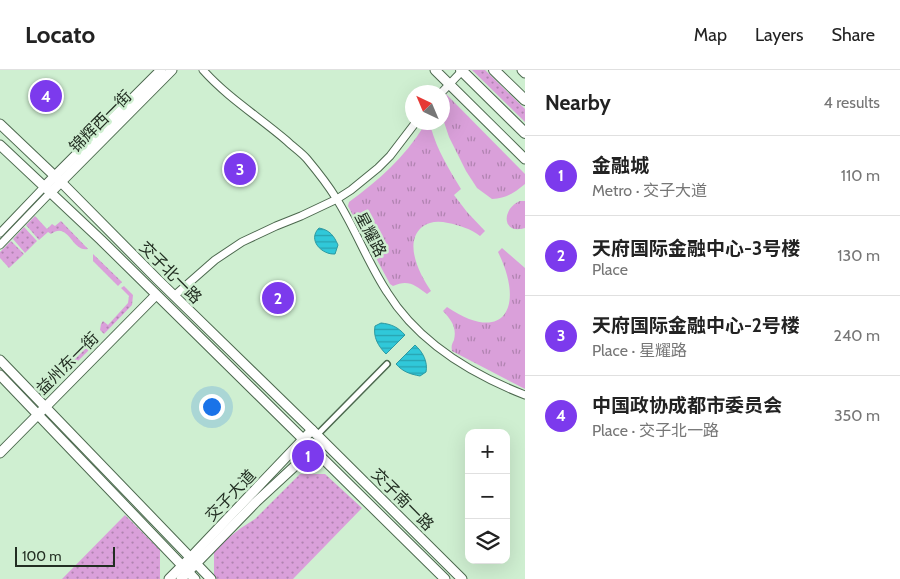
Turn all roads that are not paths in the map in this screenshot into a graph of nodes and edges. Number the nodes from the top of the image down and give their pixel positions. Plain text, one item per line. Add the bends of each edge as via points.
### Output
1 (161, 70) edge
2 (172, 70) edge
3 (203, 70) edge
4 (435, 70) edge
5 (494, 70) edge
6 (522, 70) edge
7 (462, 71) edge
8 (525, 73) edge
9 (449, 84) junction
10 (525, 100) edge
11 (0, 124) edge
12 (410, 130) edge
13 (525, 133) edge
14 (0, 144) edge
15 (525, 159) edge
16 (58, 179) junction
17 (47, 190) junction
18 (336, 199) junction
19 (0, 232) edge
20 (0, 244) edge
21 (156, 295) junction
22 (174, 296) junction
23 (0, 360) edge
24 (387, 364) dead end
25 (0, 375) edge
26 (525, 395) edge
27 (46, 407) junction
28 (38, 414) junction
29 (317, 435) junction
30 (303, 439) junction
31 (313, 448) junction
32 (0, 453) edge
33 (193, 560) junction
34 (185, 568) junction
35 (168, 579) edge
36 (181, 579) edge
37 (195, 579) edge
38 (211, 579) edge
39 (445, 579) edge
40 (462, 579) edge

1 - 16 street, 锦辉西一街
2 - 16 street, 锦辉西一街
3 - 18 street, 星耀路 via 306,158
4 - 9 street
5 - 10 main road
6 - 8 street
7 - 9 street
7 - 13 main road
9 - 15 street
11 - 16 street, 交子北一路
12 - 18 street via 378,168
14 - 17 street, 交子北一路
16 - 17 street, 锦辉西一街
16 - 22 street, 交子北一路
17 - 19 street
17 - 20 street
17 - 21 street, 交子北一路
18 - 22 street via 242,242 215,260
18 - 26 street, 星耀路 via 387,293 416,328 461,364
21 - 27 street, 益州东一街
21 - 30 street, 交子北一路
22 - 29 street, 交子北一路
23 - 27 street
24 - 29 street
25 - 28 street
27 - 28 street, 益州东一街
27 - 33 street
28 - 32 street, 益州东一街
28 - 34 street
29 - 30 street, 交子大道
29 - 31 street, 交子大道
29 - 40 street, 交子南一路
30 - 31 street, 交子北一路
30 - 33 street, 交子大道
31 - 33 street, 交子大道
31 - 39 street, 交子南一路
33 - 34 street, 交子大道
33 - 38 street
34 - 35 street, 交子大道
34 - 36 street, 交子大道
34 - 37 street

